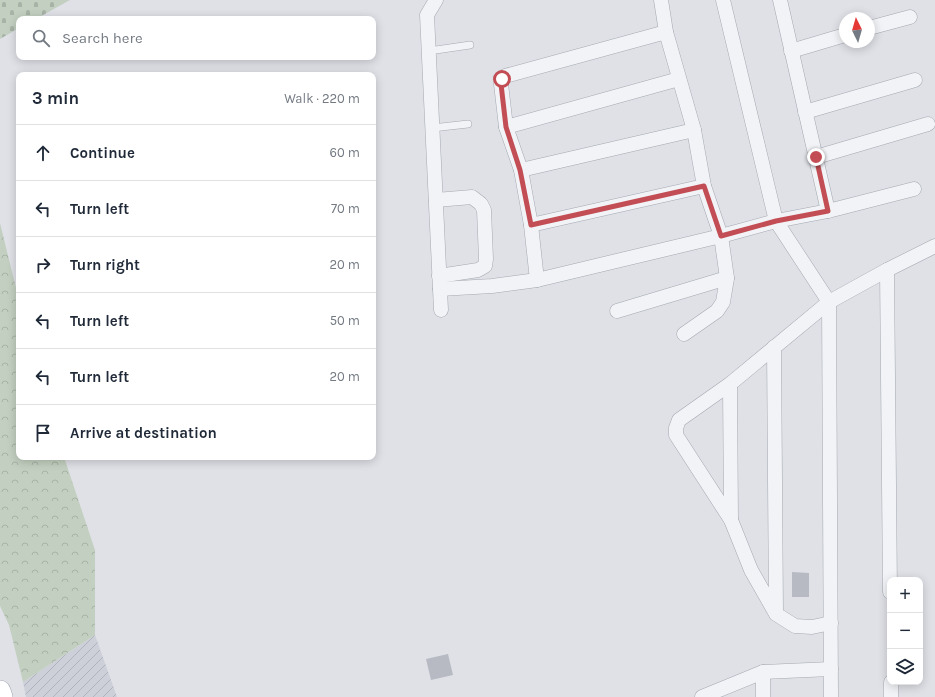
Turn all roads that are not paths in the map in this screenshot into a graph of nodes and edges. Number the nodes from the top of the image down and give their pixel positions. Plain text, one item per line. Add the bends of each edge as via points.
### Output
1 (436, 0) edge
2 (661, 0) edge
3 (723, 0) edge
4 (780, 0) edge
5 (910, 17) dead end
6 (875, 26) edge
7 (666, 32) junction
8 (839, 37) edge
9 (470, 45) dead end
10 (428, 51) junction
11 (791, 51) junction
12 (679, 79) junction
13 (915, 80) dead end
14 (805, 112) junction
15 (468, 124) dead end
16 (928, 124) dead end
17 (506, 127) junction
18 (432, 128) junction
19 (694, 130) junction
20 (816, 157) junction
21 (520, 170) junction
22 (704, 186) junction
23 (914, 189) dead end
24 (436, 200) junction
25 (828, 211) junction
26 (776, 221) junction
27 (531, 225) junction
28 (721, 236) junction
29 (935, 246) edge
30 (887, 270) junction
31 (727, 278) junction
32 (537, 280) junction
33 (440, 282) junction
34 (829, 302) junction
35 (441, 310) dead end
36 (617, 311) dead end
37 (684, 334) dead end
38 (774, 347) junction
39 (730, 384) junction
40 (730, 520) junction
41 (890, 577) edge
42 (776, 614) junction
43 (831, 623) junction
44 (831, 669) junction
45 (763, 672) junction
46 (891, 685) edge
47 (0, 691) edge
48 (718, 693) edge
49 (2, 697) edge
50 (702, 697) edge
51 (763, 697) edge
52 (831, 697) edge
53 (891, 697) edge

1 - 10 street via 427,15
2 - 7 street
3 - 26 street
4 - 11 street
5 - 6 street
7 - 12 street
7 - 17 street via 505,76 501,84
8 - 11 street
9 - 10 lane
10 - 18 street
11 - 14 street
12 - 17 street
12 - 19 street
13 - 14 street
14 - 20 street
15 - 18 lane
16 - 20 street
17 - 21 street
18 - 24 street
19 - 21 street
19 - 22 street
20 - 25 street
21 - 27 street
22 - 27 street
22 - 28 street
23 - 25 street
24 - 33 street
24 - 33 street via 472,197 484,210 485,266
25 - 26 street
26 - 28 street
26 - 34 street
27 - 32 street
28 - 31 street
28 - 32 street
29 - 30 street
30 - 34 street
30 - 41 street
31 - 36 street
31 - 37 street via 723,302 717,311
32 - 33 street via 492,286
33 - 35 street
34 - 38 street
34 - 43 street
38 - 39 street
38 - 42 street
39 - 40 street
39 - 40 street via 679,420 676,435
40 - 42 street via 751,570
42 - 43 street via 795,626 812,627
43 - 44 street
44 - 45 street
44 - 52 street
45 - 48 street
45 - 51 street
46 - 53 street
47 - 49 main road
48 - 50 street

